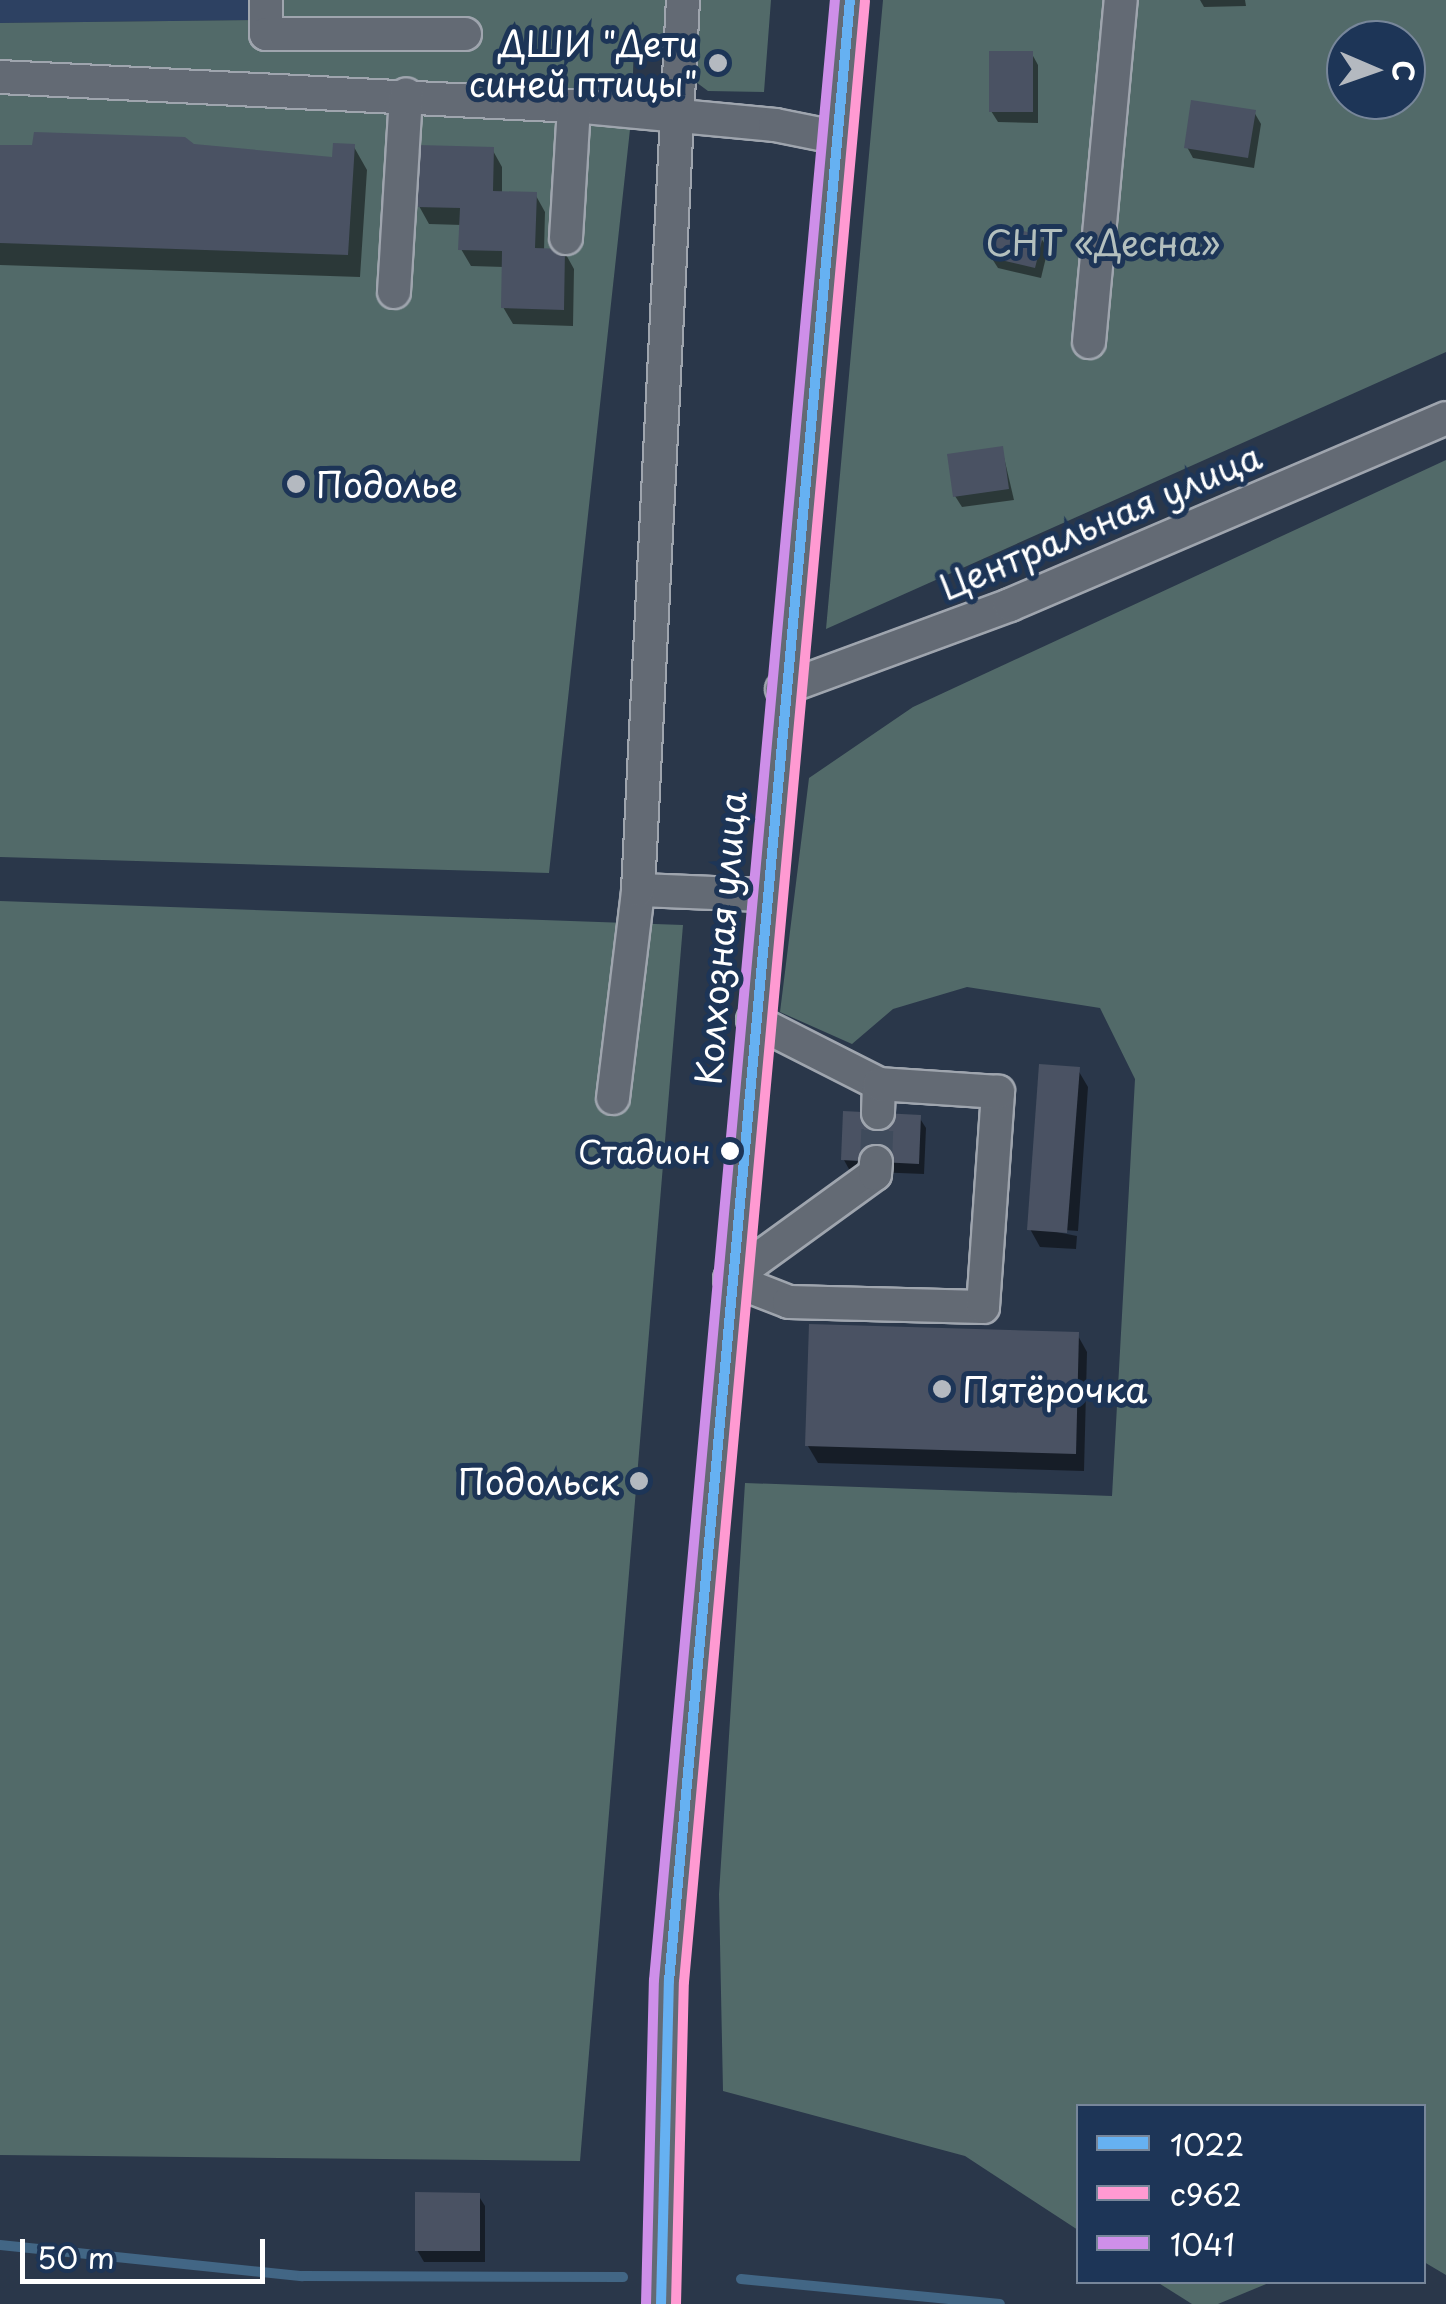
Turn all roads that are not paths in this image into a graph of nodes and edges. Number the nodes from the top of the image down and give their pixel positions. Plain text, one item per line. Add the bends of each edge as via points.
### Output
1 (266, 0) edge
2 (683, 0) edge
3 (850, 0) edge
4 (1121, 0) edge
5 (465, 34) dead end
6 (0, 77) edge
7 (406, 94) junction
8 (574, 106) junction
9 (676, 116) junction
10 (835, 137) junction
11 (566, 238) dead end
12 (394, 292) dead end
13 (1089, 342) dead end
14 (1446, 418) edge
15 (782, 689) junction
16 (638, 890) junction
17 (765, 895) junction
18 (753, 1020) junction
19 (613, 1098) dead end
20 (876, 1162) tunnel mouth
21 (730, 1279) junction
22 (661, 2304) edge

1 - 5 street via 266,34
2 - 9 street
3 - 10 street, Колхозная улица
4 - 13 street
6 - 7 street
7 - 8 street
7 - 12 street
8 - 9 street
8 - 11 street
9 - 10 street
9 - 16 street
10 - 15 street, Колхозная улица
14 - 15 street, Центральная улица via 1010,605
15 - 17 street, Колхозная улица
16 - 17 street
16 - 19 street
17 - 18 street, Колхозная улица
18 - 21 street, Колхозная улица
18 - 21 street via 879,1098 998,1092 984,1307 789,1302
20 - 21 street via 875,1174
21 - 22 street, Колхозная улица via 669,1980

